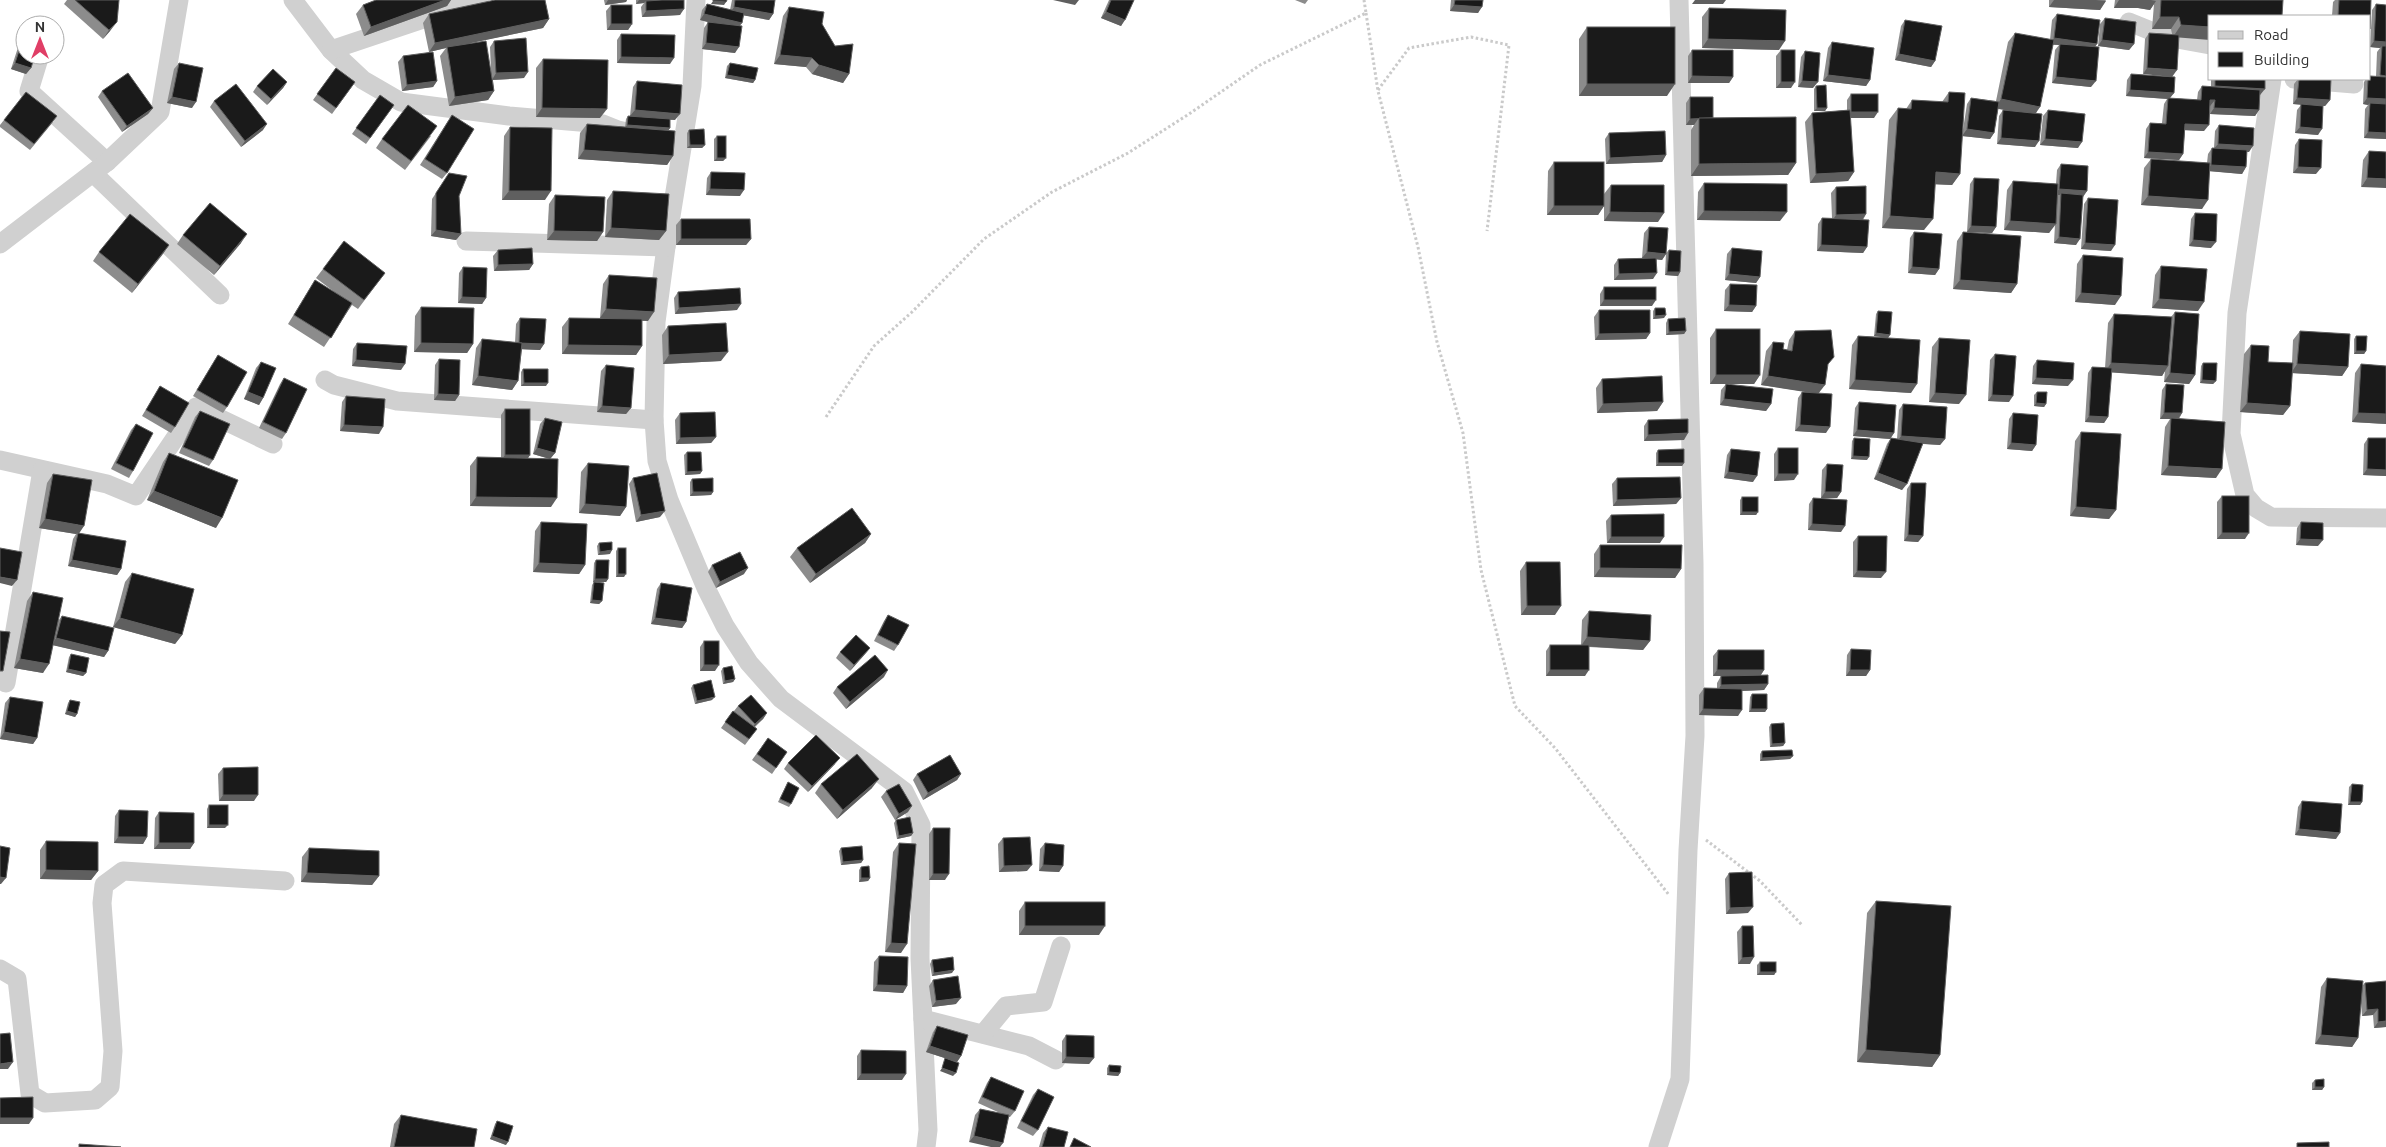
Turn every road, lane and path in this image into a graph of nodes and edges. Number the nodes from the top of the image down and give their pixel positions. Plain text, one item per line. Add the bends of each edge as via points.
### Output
1 (179, 0) edge
2 (293, 0) edge
3 (480, 0) edge
4 (696, 0) edge
5 (1364, 0) edge
6 (1679, 0) edge
7 (1366, 12) junction
8 (2129, 22) edge
9 (2208, 44) edge
10 (331, 50) junction
11 (37, 65) edge
12 (2272, 80) edge
13 (2306, 80) edge
14 (2354, 84) dead end
15 (1378, 91) junction
16 (667, 140) junction
17 (100, 167) junction
18 (1486, 231) dead end
19 (466, 240) dead end
20 (0, 244) edge
21 (666, 247) junction
22 (220, 295) dead end
23 (325, 380) dead end
24 (826, 417) dead end
25 (654, 420) junction
26 (273, 444) dead end
27 (0, 460) edge
28 (42, 470) junction
29 (2386, 518) edge
30 (6, 683) dead end
31 (1689, 827) junction
32 (285, 881) dead end
33 (1686, 916) junction
34 (1802, 925) dead end
35 (1061, 946) dead end
36 (0, 969) edge
37 (923, 1019) junction
38 (983, 1034) junction
39 (1056, 1060) dead end
40 (926, 1147) edge
41 (1658, 1147) edge

1 - 17 street via 160,112
2 - 10 street
3 - 10 street
4 - 16 street via 692,86
5 - 7 path
6 - 31 street via 1694,563 1695,736
7 - 15 path
7 - 24 path via 1260,65 1151,139 1052,192 984,239 874,346
8 - 9 street via 2166,37
10 - 16 street via 362,80 402,102 603,124
11 - 17 street via 29,91
12 - 29 street via 2237,313 2231,434 2245,495 2256,508 2271,517
13 - 14 street
15 - 18 path via 1409,48 1471,37 1509,45
15 - 33 path via 1418,247 1437,342 1463,433 1481,570 1515,706 1555,748
16 - 21 street
17 - 20 street
17 - 22 street
19 - 21 street
21 - 25 street via 656,322
23 - 25 street via 397,401
25 - 37 street via 657,461 669,500 725,626 749,663 781,699 904,790 914,806 921,825
26 - 28 street via 196,407 136,496 107,484
27 - 28 street
28 - 30 street
31 - 33 street
31 - 34 path via 1760,881
32 - 36 street via 124,871 104,885 102,903 113,1052 110,1087 95,1100 45,1103 30,1094 18,979
33 - 41 street via 1680,1079
35 - 38 street via 1043,1002 1006,1006
37 - 38 street
37 - 40 street
38 - 39 street via 1029,1046

